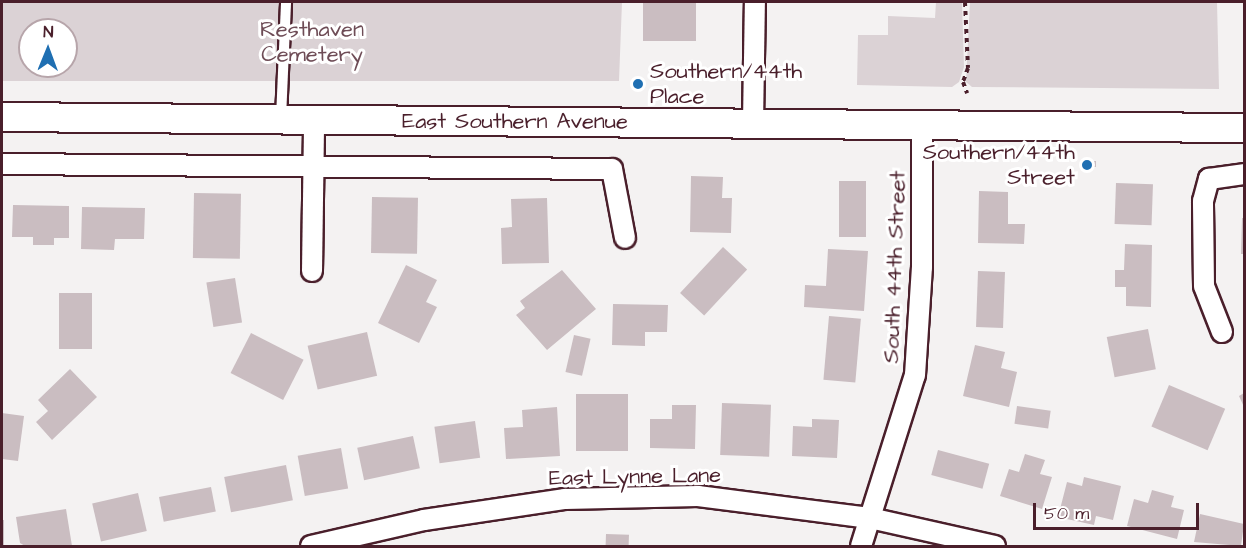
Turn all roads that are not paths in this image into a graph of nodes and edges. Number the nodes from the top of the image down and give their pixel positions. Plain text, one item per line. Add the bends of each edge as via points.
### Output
1 (286, 2) edge
2 (755, 2) edge
3 (2, 117) edge
4 (280, 121) junction
5 (314, 121) junction
6 (753, 123) junction
7 (922, 124) junction
8 (1245, 128) edge
9 (2, 164) edge
10 (312, 168) junction
11 (1245, 174) edge
12 (625, 238) dead end
13 (312, 271) dead end
14 (1222, 332) dead end
15 (870, 518) junction
16 (311, 546) edge
17 (861, 546) edge
18 (995, 546) edge

1 - 4 lane
2 - 6 street
3 - 4 main road, East Southern Avenue
4 - 5 main road, East Southern Avenue
5 - 6 main road, East Southern Avenue
5 - 10 street
6 - 7 main road, East Southern Avenue
7 - 8 main road, East Southern Avenue
7 - 15 street, South 44th Street via 922,267 915,375
9 - 10 street, East Southern Avenue
10 - 12 street, East Southern Avenue via 612,169
10 - 13 street
11 - 14 street via 1209,179 1203,201 1204,286
15 - 16 street, East Lynne Lane via 698,496 565,499 424,520
15 - 17 street, South 44th Street
15 - 18 street, East Lynne Lane

